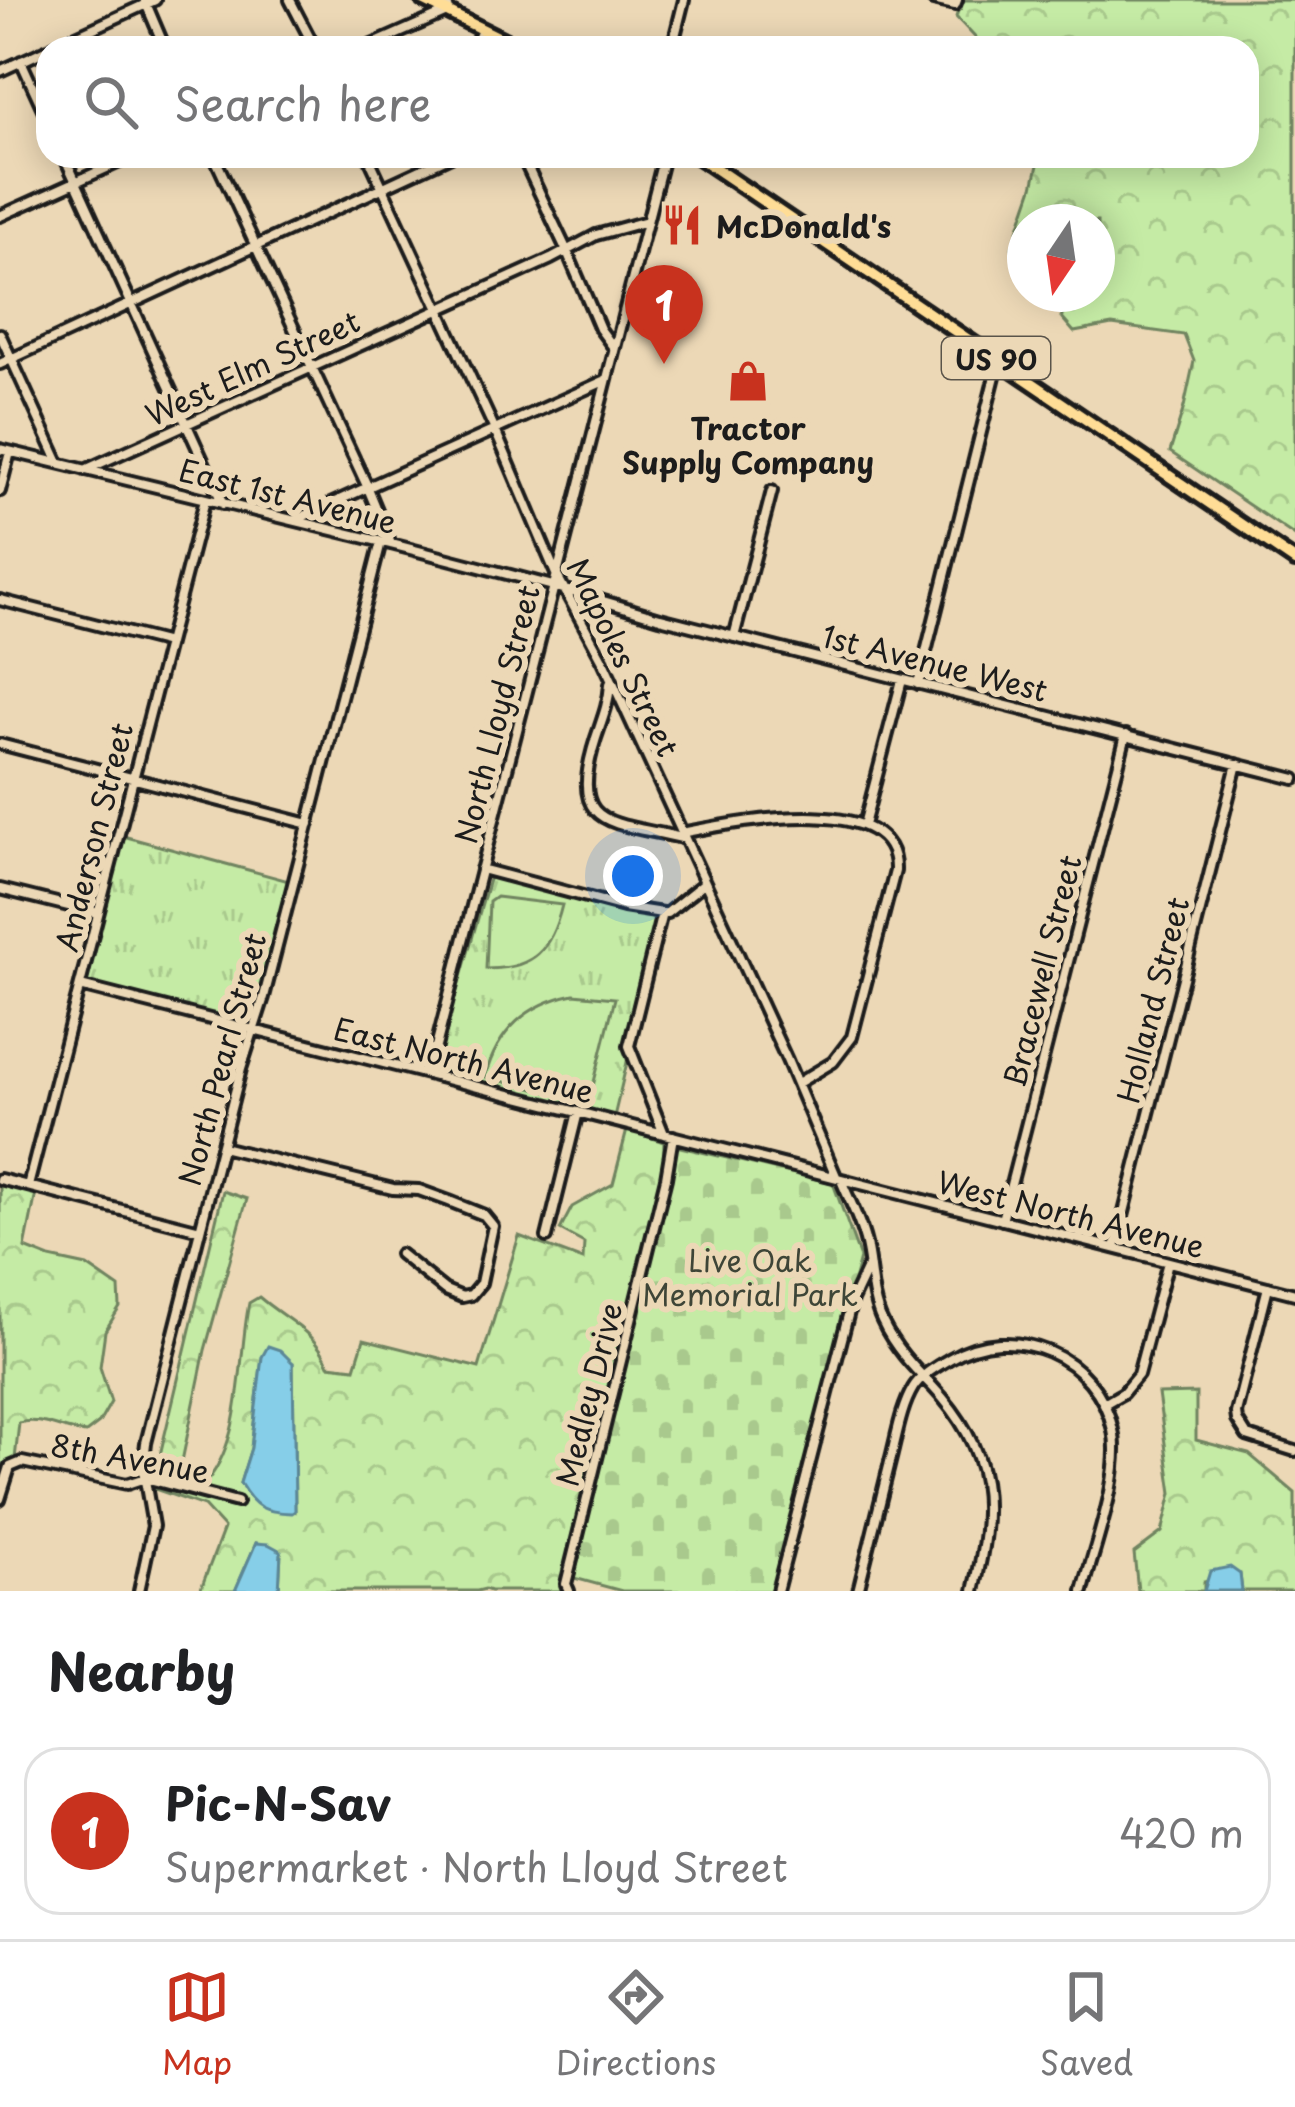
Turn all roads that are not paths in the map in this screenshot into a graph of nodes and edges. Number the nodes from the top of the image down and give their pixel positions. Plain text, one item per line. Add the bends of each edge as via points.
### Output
1 (290, 0) edge
2 (423, 0) edge
3 (684, 0) edge
4 (933, 0) edge
5 (957, 0) edge
6 (148, 1) edge
7 (447, 6) edge
8 (483, 28) junction
9 (74, 36) edge
10 (161, 36) edge
11 (309, 36) edge
12 (388, 36) edge
13 (479, 36) edge
14 (498, 36) edge
15 (675, 36) edge
16 (36, 54) edge
17 (21, 61) junction
18 (0, 71) edge
19 (36, 93) edge
20 (70, 168) edge
21 (108, 168) edge
22 (220, 168) edge
23 (374, 168) edge
24 (424, 168) edge
25 (528, 168) edge
26 (661, 168) edge
27 (715, 168) edge
28 (77, 183) junction
29 (383, 186) junction
30 (0, 216) edge
31 (648, 220) junction
32 (255, 245) junction
33 (566, 249) junction
34 (132, 302) junction
35 (440, 309) junction
36 (0, 334) edge
37 (614, 348) junction
38 (11, 359) junction
39 (999, 360) junction
40 (0, 364) edge
41 (311, 367) junction
42 (606, 380) junction
43 (187, 424) junction
44 (495, 430) junction
45 (5, 450) edge
46 (58, 464) junction
47 (85, 470) junction
48 (368, 488) junction
49 (0, 491) edge
50 (772, 491) dead end
51 (205, 500) junction
52 (224, 504) junction
53 (294, 521) junction
54 (386, 543) junction
55 (1295, 561) edge
56 (556, 574) junction
57 (553, 586) junction
58 (564, 590) junction
59 (0, 601) edge
60 (734, 637) junction
61 (168, 643) junction
62 (611, 678) junction
63 (902, 680) junction
64 (918, 684) junction
65 (1126, 735) junction
66 (0, 744) edge
67 (1237, 764) junction
68 (1295, 778) edge
69 (133, 779) junction
70 (309, 824) junction
71 (864, 825) junction
72 (682, 836) junction
73 (481, 869) junction
74 (704, 883) junction
75 (0, 889) edge
76 (662, 913) junction
77 (98, 914) junction
78 (80, 986) junction
79 (254, 1030) junction
80 (429, 1074) junction
81 (798, 1083) junction
82 (578, 1112) junction
83 (669, 1135) junction
84 (222, 1147) junction
85 (838, 1178) junction
86 (0, 1179) edge
87 (28, 1186) junction
88 (1002, 1220) junction
89 (200, 1229) junction
90 (547, 1237) dead end
91 (1115, 1248) junction
92 (400, 1254) dead end
93 (1168, 1262) junction
94 (869, 1264) junction
95 (1268, 1287) junction
96 (1295, 1294) edge
97 (922, 1377) junction
98 (1104, 1404) junction
99 (1295, 1450) edge
100 (145, 1478) junction
101 (0, 1499) edge
102 (237, 1502) dead end
103 (139, 1591) edge
104 (569, 1591) edge
105 (778, 1591) edge
106 (857, 1591) edge
107 (974, 1591) edge
108 (1083, 1591) edge

1 - 11 street
2 - 7 main road
3 - 15 street
4 - 5 street
6 - 9 street
6 - 10 street
7 - 8 main road
7 - 12 street
8 - 13 street
8 - 14 main road
16 - 17 street
17 - 18 street
17 - 19 street
20 - 28 street
21 - 28 street
22 - 32 street
23 - 29 street, Mapoles Street
24 - 29 street
25 - 33 street
26 - 31 street, North Lloyd Street
27 - 39 main road, US 90
28 - 30 street
28 - 34 street
29 - 32 street
29 - 35 street, Mapoles Street
31 - 33 street, West Elm Street
31 - 37 street, North Lloyd Street
32 - 34 street
32 - 41 street
33 - 35 street, West Elm Street
33 - 37 street
34 - 38 street
34 - 43 street
35 - 41 street, West Elm Street
35 - 44 street, Mapoles Street
36 - 38 street
37 - 42 street, North Lloyd Street
38 - 40 street
38 - 46 street
39 - 55 main road, US 90
39 - 64 street
41 - 43 street, West Elm Street
41 - 48 street
42 - 44 street
42 - 56 street, North Lloyd Street
43 - 47 street, West Elm Street
43 - 52 street
44 - 48 street
44 - 56 street, Mapoles Street
45 - 46 street, East 1st Avenue
45 - 49 street
46 - 47 street, East 1st Avenue
47 - 51 street, East 1st Avenue
48 - 53 street
48 - 54 street
50 - 60 street
51 - 52 street, East 1st Avenue
51 - 61 street, Anderson Street
52 - 53 street, East 1st Avenue
53 - 54 street, East 1st Avenue
54 - 57 street, East 1st Avenue
54 - 70 street, North Pearl Street
56 - 57 street, North Lloyd Street
56 - 58 street, Mapoles Street
57 - 58 street, East 1st Avenue
57 - 73 street, North Lloyd Street
58 - 60 street, 1st Avenue West
58 - 62 street, Mapoles Street
59 - 61 street
60 - 63 street, 1st Avenue West
61 - 69 street, Anderson Street
62 - 72 street, Mapoles Street
62 - 72 street via 586,776 590,804 612,821
63 - 64 street, 1st Avenue West
63 - 71 street
64 - 65 street, 1st Avenue West
65 - 67 street, 1st Avenue West
65 - 88 street, Bracewell Street
66 - 69 street
67 - 68 street, 1st Avenue West
67 - 91 street, Holland Street
69 - 70 street
69 - 77 street, Anderson Street
70 - 79 street, North Pearl Street
71 - 72 street via 784,818
71 - 81 street via 885,838 895,860 868,984 845,1049
72 - 74 street, Mapoles Street
73 - 76 street
73 - 80 street, North Lloyd Street
74 - 76 street
74 - 81 street, Mapoles Street
75 - 77 street
76 - 83 street via 628,1046
77 - 78 street, Anderson Street
78 - 79 street, East North Avenue
78 - 87 street, Anderson Street
79 - 80 street, East North Avenue
79 - 84 street, North Pearl Street
80 - 82 street, East North Avenue
81 - 85 street, Mapoles Street
82 - 83 street, East North Avenue
82 - 90 street
83 - 85 street, East North Avenue
83 - 104 street, Medley Drive via 666,1178
84 - 89 street, North Pearl Street
84 - 92 street via 419,1190 493,1226 482,1283 471,1295 445,1290
85 - 88 street, West North Avenue
85 - 94 street, Mapoles Street
86 - 87 street
87 - 89 street
88 - 91 street, West North Avenue
89 - 100 street, North Pearl Street via 146,1443
91 - 93 street, West North Avenue
93 - 95 street, West North Avenue
93 - 98 street via 1138,1376
94 - 97 street, Mapoles Street via 882,1322
94 - 105 street via 852,1300
95 - 96 street, West North Avenue
95 - 99 street via 1237,1420 1247,1436
97 - 98 street via 972,1348 1021,1343 1072,1364
97 - 106 street via 899,1428
97 - 107 street, Mapoles Street via 980,1460 988,1514
98 - 108 street via 1114,1465
100 - 101 street, 8th Avenue via 128,1484 13,1465
100 - 102 street, 8th Avenue
100 - 103 street, North Pearl Street via 153,1526

